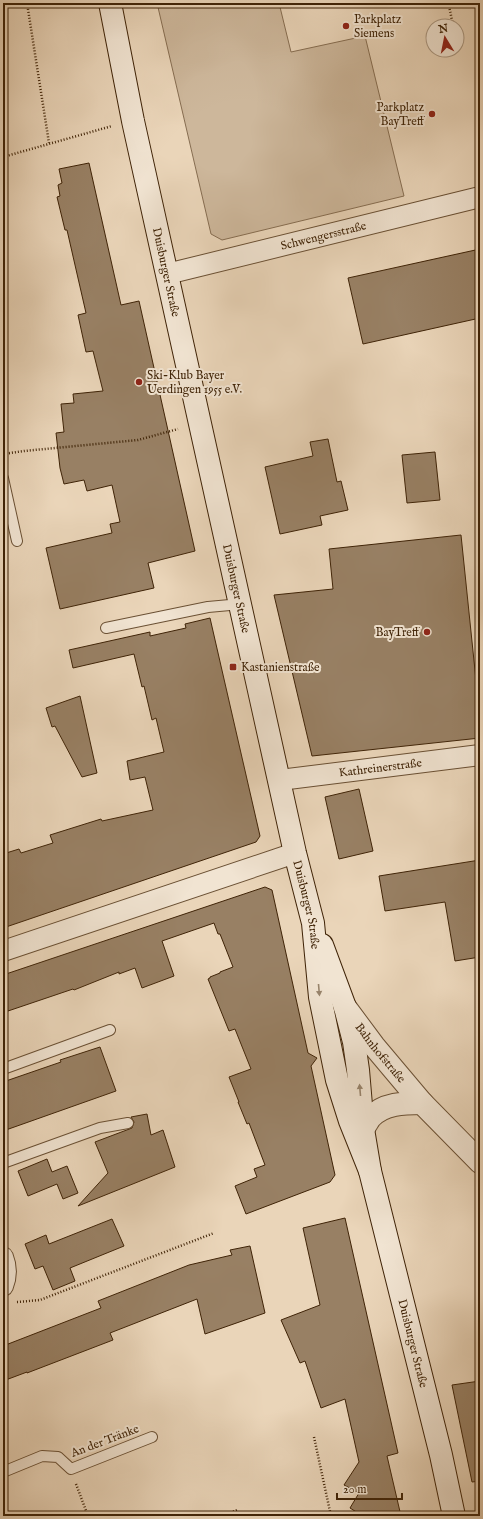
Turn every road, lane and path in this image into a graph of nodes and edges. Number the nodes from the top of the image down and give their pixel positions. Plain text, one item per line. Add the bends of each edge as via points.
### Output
1 (27, 3) edge
2 (110, 3) edge
3 (449, 6) dead end
4 (452, 18) edge
5 (133, 121) junction
6 (49, 143) junction
7 (3, 157) edge
8 (480, 197) edge
9 (167, 274) junction
10 (200, 423) junction
11 (3, 454) edge
12 (3, 478) edge
13 (16, 540) dead end
14 (241, 604) junction
15 (106, 628) dead end
16 (480, 755) edge
17 (280, 780) junction
18 (295, 853) junction
19 (313, 923) junction
20 (3, 952) edge
21 (345, 1007) junction
22 (110, 1030) dead end
23 (3, 1069) edge
24 (422, 1103) junction
25 (128, 1123) dead end
26 (364, 1129) junction
27 (480, 1162) edge
28 (3, 1163) edge
29 (370, 1171) junction
30 (214, 1233) dead end
31 (3, 1258) edge
32 (7, 1294) edge
33 (152, 1437) dead end
34 (314, 1437) dead end
35 (71, 1469) junction
36 (3, 1472) edge
37 (88, 1516) edge
38 (222, 1516) edge
39 (238, 1516) edge
40 (331, 1516) edge
41 (454, 1516) edge

1 - 6 path
2 - 5 main road, Duisburger Straße
3 - 4 path
5 - 6 path
5 - 9 main road, Duisburger Straße
6 - 7 path
8 - 9 street, Schwengersstraße
9 - 10 main road, Duisburger Straße
10 - 11 path via 138,440
10 - 14 main road, Duisburger Straße
12 - 13 lane
14 - 15 lane
14 - 17 main road, Duisburger Straße
16 - 17 street, Kathreinerstraße
17 - 18 main road, Duisburger Straße
18 - 19 main road, Duisburger Straße
18 - 20 street
19 - 21 main road, Bahnhofstraße
19 -> 29 main road, Duisburger Straße via 320,997 337,1080
21 - 24 main road, Bahnhofstraße
26 -> 21 main road, Duisburger Straße via 356,1056
22 - 23 lane
24 - 26 main road via 391,1105 371,1117
24 - 27 main road, Bahnhofstraße
25 - 28 lane via 100,1128
26 - 29 main road, Duisburger Straße
29 - 41 main road, Duisburger Straße
30 - 32 path via 40,1300
31 - 32 street
33 - 35 lane, An der Tränke
34 - 40 path
35 - 36 lane, An der Tränke via 58,1458 42,1456
35 - 37 path
38 - 39 path via 237,1510

